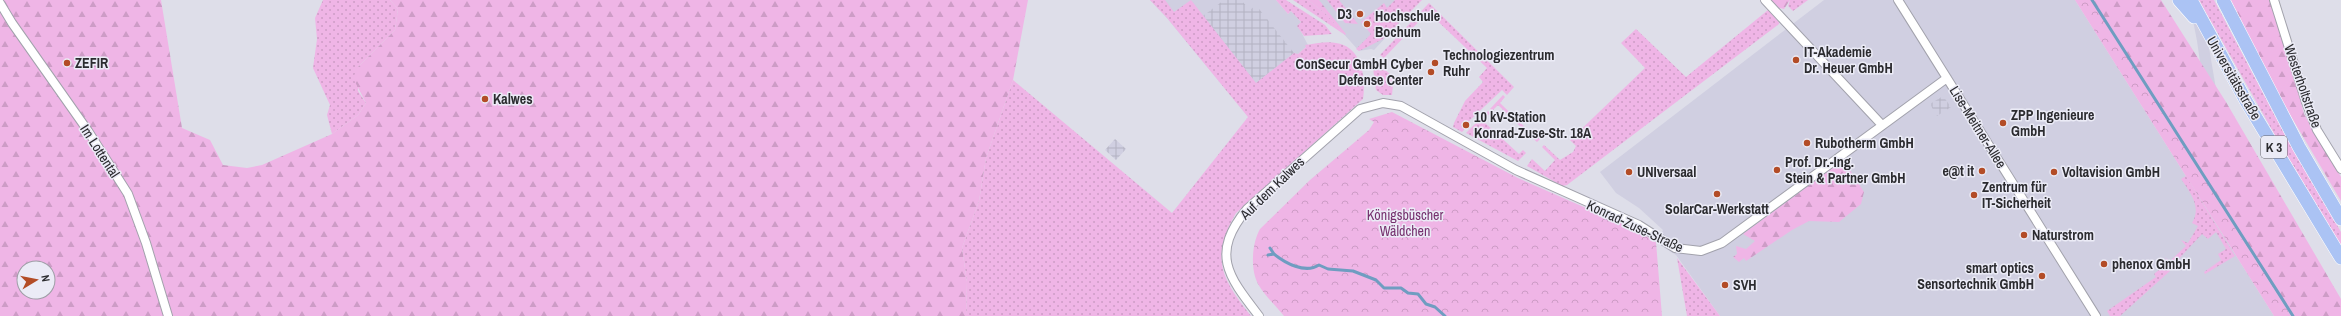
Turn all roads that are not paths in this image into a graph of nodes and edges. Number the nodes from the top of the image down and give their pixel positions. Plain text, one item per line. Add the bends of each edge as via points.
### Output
1 (1765, 0) edge
2 (1898, 0) edge
3 (2179, 0) edge
4 (2190, 0) edge
5 (2223, 0) edge
6 (2274, 0) edge
7 (0, 3) edge
8 (2210, 35) junction
9 (1947, 78) junction
10 (1372, 104) joint
11 (1882, 125) junction
12 (2341, 169) edge
13 (2341, 219) edge
14 (2341, 258) edge
15 (168, 316) edge
16 (1259, 316) edge
17 (2096, 316) edge

1 - 11 street
2 - 9 street, Lise-Meitner-Allee
3 - 8 highway
4 - 8 highway, Universitätsstraße / K 3
5 - 13 highway, Universitätsstraße / K 3 via 2291,133
6 - 12 street, Westerholtstraße via 2317,130
7 - 15 street, Im Lottental via 128,194
8 - 14 highway, Universitätsstraße / K 3
9 - 11 street, Konrad-Zuse-Straße
9 - 17 street, Lise-Meitner-Allee
10 - 11 street, Konrad-Zuse-Straße via 1400,106 1516,170 1639,225 1675,248 1692,252 1711,249 1722,242
10 - 16 street, Auf dem Kalwes via 1360,109 1247,209 1227,240 1225,255 1229,270

